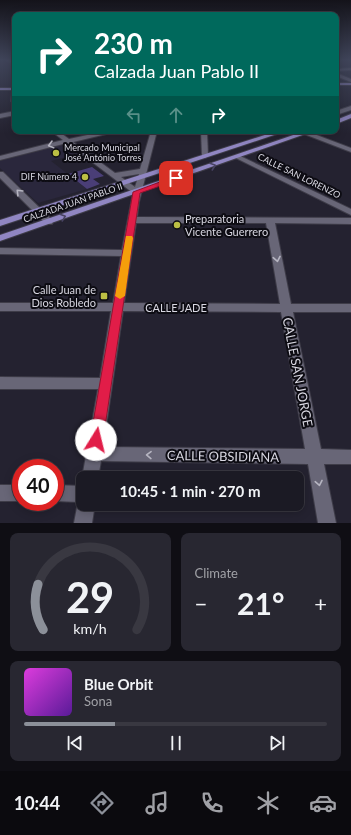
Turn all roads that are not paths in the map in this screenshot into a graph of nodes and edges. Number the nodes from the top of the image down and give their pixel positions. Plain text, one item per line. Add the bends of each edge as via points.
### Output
1 (0, 89) edge
2 (12, 89) edge
3 (351, 108) edge
4 (351, 111) edge
5 (339, 113) edge
6 (339, 113) edge
7 (12, 114) edge
8 (0, 116) edge
9 (351, 117) edge
10 (339, 121) edge
11 (58, 134) edge
12 (102, 134) edge
13 (153, 134) edge
14 (204, 134) edge
15 (275, 134) edge
16 (303, 134) edge
17 (314, 134) edge
18 (68, 141) junction
19 (351, 150) edge
20 (205, 156) junction
21 (238, 157) junction
22 (0, 158) edge
23 (0, 174) edge
24 (141, 174) junction
25 (114, 175) junction
26 (124, 182) junction
27 (137, 192) junction
28 (37, 211) junction
29 (351, 212) edge
30 (132, 220) junction
31 (270, 220) junction
32 (351, 221) edge
33 (49, 222) junction
34 (0, 223) edge
35 (0, 238) edge
36 (0, 251) edge
37 (126, 253) junction
38 (0, 307) edge
39 (118, 308) junction
40 (286, 308) junction
41 (351, 308) edge
42 (0, 384) edge
43 (106, 384) junction
44 (94, 454) junction
45 (314, 457) junction
46 (351, 457) edge
47 (91, 471) edge
48 (0, 493) edge
49 (12, 493) edge
50 (64, 494) edge
51 (76, 494) edge
52 (85, 511) edge
53 (83, 523) edge
54 (327, 523) edge

1 - 2 main road
3 - 5 street
4 - 6 main road
7 - 8 street
9 - 10 street
11 - 18 street
12 - 18 street
13 - 24 street
14 - 20 street
15 - 20 main road, CALZADA JUAN PABLO II
16 - 21 main road, CALZADA JUAN PABLO II
17 - 19 street
18 -> 22 street
18 - 25 street
20 - 24 main road, CALZADA JUAN PABLO II
27 -> 21 main road, CALZADA JUAN PABLO II
21 - 29 street, CALLE SAN LORENZO
28 -> 23 street
24 - 25 street
24 - 26 main road, CALZADA JUAN PABLO II
24 - 27 street
25 - 26 street
26 - 27 street
26 - 28 main road, CALZADA JUAN PABLO II
27 - 30 street
33 -> 27 main road, CALZADA JUAN PABLO II
28 - 33 street
28 - 34 main road, CALZADA JUAN PABLO II
30 - 31 street
30 - 37 street
31 - 32 street
31 -> 40 street, CALLE SAN JORGE
33 - 35 main road, CALZADA JUAN PABLO II
36 - 37 street
37 - 39 street
38 - 39 street, CALLE JADE
39 - 40 street, CALLE JADE
39 - 43 street
40 - 41 street, CALLE JADE
40 - 45 street, CALLE SAN JORGE
42 - 43 street
43 - 44 street
45 -> 44 street, CALLE OBSIDIANA
44 - 47 street
45 - 46 street, CALLE OBSIDIANA
45 -> 54 street, CALLE SAN JORGE
48 - 49 street
50 - 51 street
52 - 53 street

